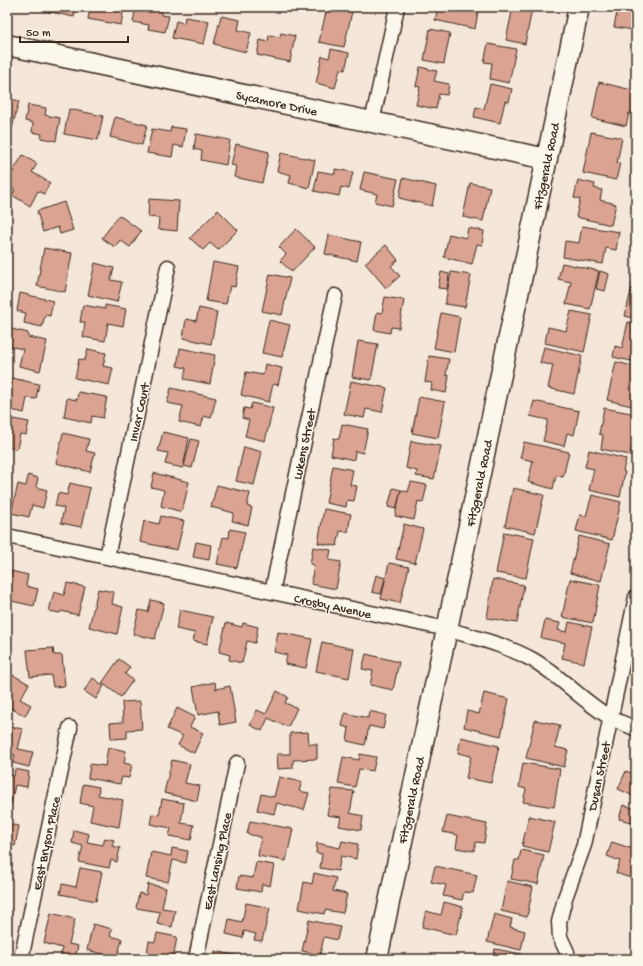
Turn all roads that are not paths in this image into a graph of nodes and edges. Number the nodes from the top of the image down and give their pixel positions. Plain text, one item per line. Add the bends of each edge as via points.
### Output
1 (396, 7) edge
2 (579, 7) edge
3 (7, 45) edge
4 (372, 122) junction
5 (546, 159) junction
6 (168, 267) dead end
7 (335, 296) dead end
8 (7, 536) edge
9 (107, 557) junction
10 (272, 592) junction
11 (636, 597) edge
12 (447, 629) junction
13 (611, 717) junction
14 (70, 728) dead end
15 (636, 729) edge
16 (237, 763) dead end
17 (567, 952) dead end
18 (21, 959) edge
19 (196, 959) edge
20 (377, 959) edge

1 - 4 street
2 - 5 main road, Fitzgerald Road
3 - 4 main road, Sycamore Drive
4 - 5 main road, Sycamore Drive
5 - 12 main road, Fitzgerald Road
6 - 9 street, Invar Court
7 - 10 street, Lukens Street
8 - 9 street, Crosby Avenue
9 - 10 street, Crosby Avenue
10 - 12 street, Crosby Avenue
11 - 13 street, Dusan Street
12 - 13 street, Crosby Avenue via 507,648 532,660 555,674
12 - 20 main road, Fitzgerald Road
13 - 15 street, Crosby Avenue
13 - 17 street, Dusan Street via 584,845 559,922 560,937
14 - 18 street, East Bryson Place
16 - 19 street, East Lansing Place

